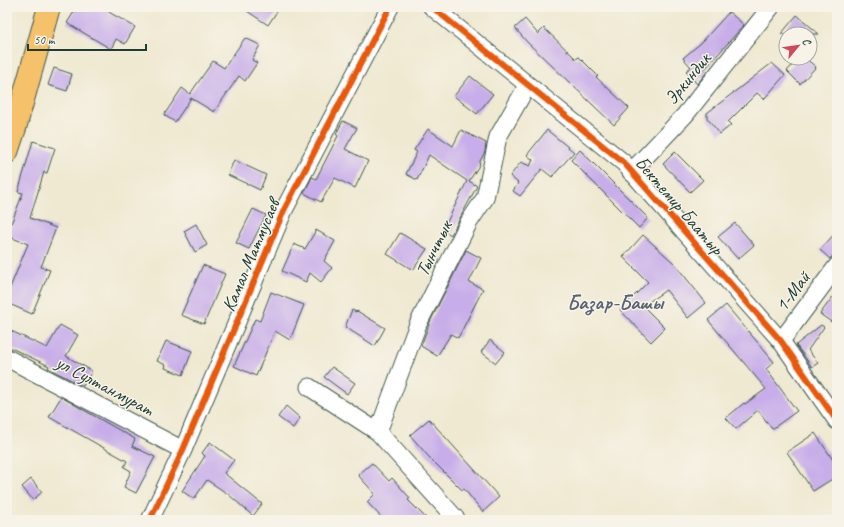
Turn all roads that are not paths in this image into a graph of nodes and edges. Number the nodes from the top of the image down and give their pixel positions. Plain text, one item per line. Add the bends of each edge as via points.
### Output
1 (48, 7) edge
2 (390, 7) edge
3 (432, 7) edge
4 (771, 7) edge
5 (527, 86) junction
6 (7, 152) edge
7 (631, 172) junction
8 (837, 266) edge
9 (781, 341) junction
10 (7, 358) edge
11 (309, 388) dead end
12 (837, 420) edge
13 (378, 432) junction
14 (183, 450) junction
15 (150, 520) edge
16 (457, 520) edge

1 - 6 main road
2 - 14 street, Камал Матмусаев via 284,210
3 - 5 street, Бектемир Баатыр
4 - 7 street, Эркиндик via 685,115
5 - 7 street, Бектемир Баатыр via 624,163
5 - 13 street, Тынчтык via 498,137 485,198 469,222 418,324
7 - 9 street, Бектемир Баатыр
8 - 9 street, 1-Май
9 - 12 street, Бектемир Баатыр
10 - 14 street, ул Султанмурат
11 - 13 street
13 - 16 street
14 - 15 street, Камал Матмусаев

